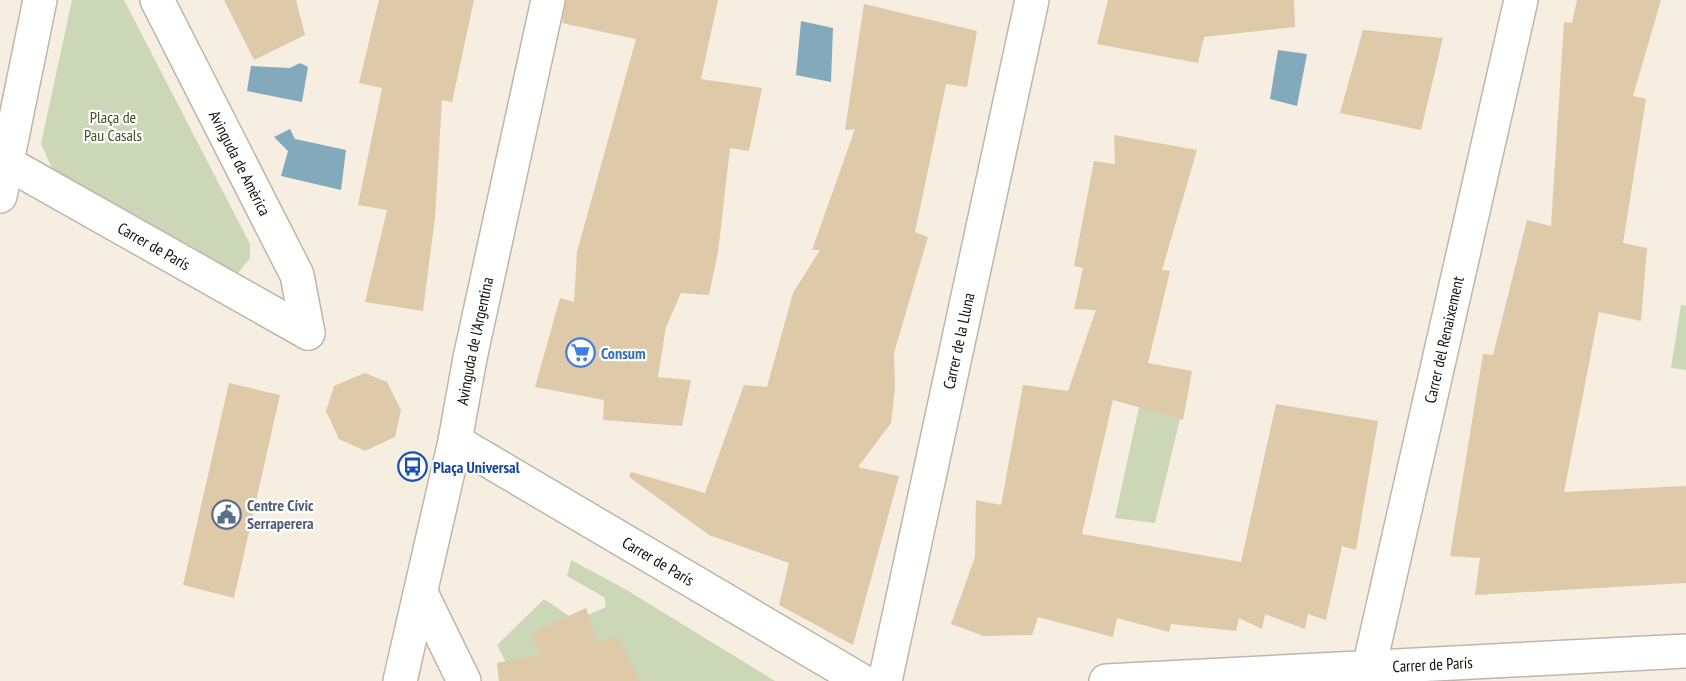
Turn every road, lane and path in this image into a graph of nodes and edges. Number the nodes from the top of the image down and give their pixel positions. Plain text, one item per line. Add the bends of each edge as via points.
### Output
1 (40, 0) edge
2 (157, 0) edge
3 (548, 0) edge
4 (1032, 0) edge
5 (1521, 0) edge
6 (4, 162) edge
7 (0, 196) edge
8 (308, 333) joint
9 (454, 441) junction
10 (421, 593) junction
11 (1686, 651) edge
12 (1368, 674) edge
13 (400, 681) edge
14 (464, 681) edge
15 (862, 681) edge
16 (885, 681) edge
17 (1106, 681) edge

1 - 6 street
2 - 8 street, Avinguda de Amèrica via 297,275
3 - 9 street, Avinguda de l'Argentina
4 - 16 street, Carrer de la Lluna
5 - 12 street, Carrer del Renaixement
6 - 7 street
6 - 8 street, Carrer de París
9 - 10 street, Avinguda de l'Argentina
9 - 15 street, Carrer de París
10 - 13 street, Avinguda de l'Argentina
10 - 14 street
11 - 12 street, Carrer de París
12 - 17 street, Carrer de París

